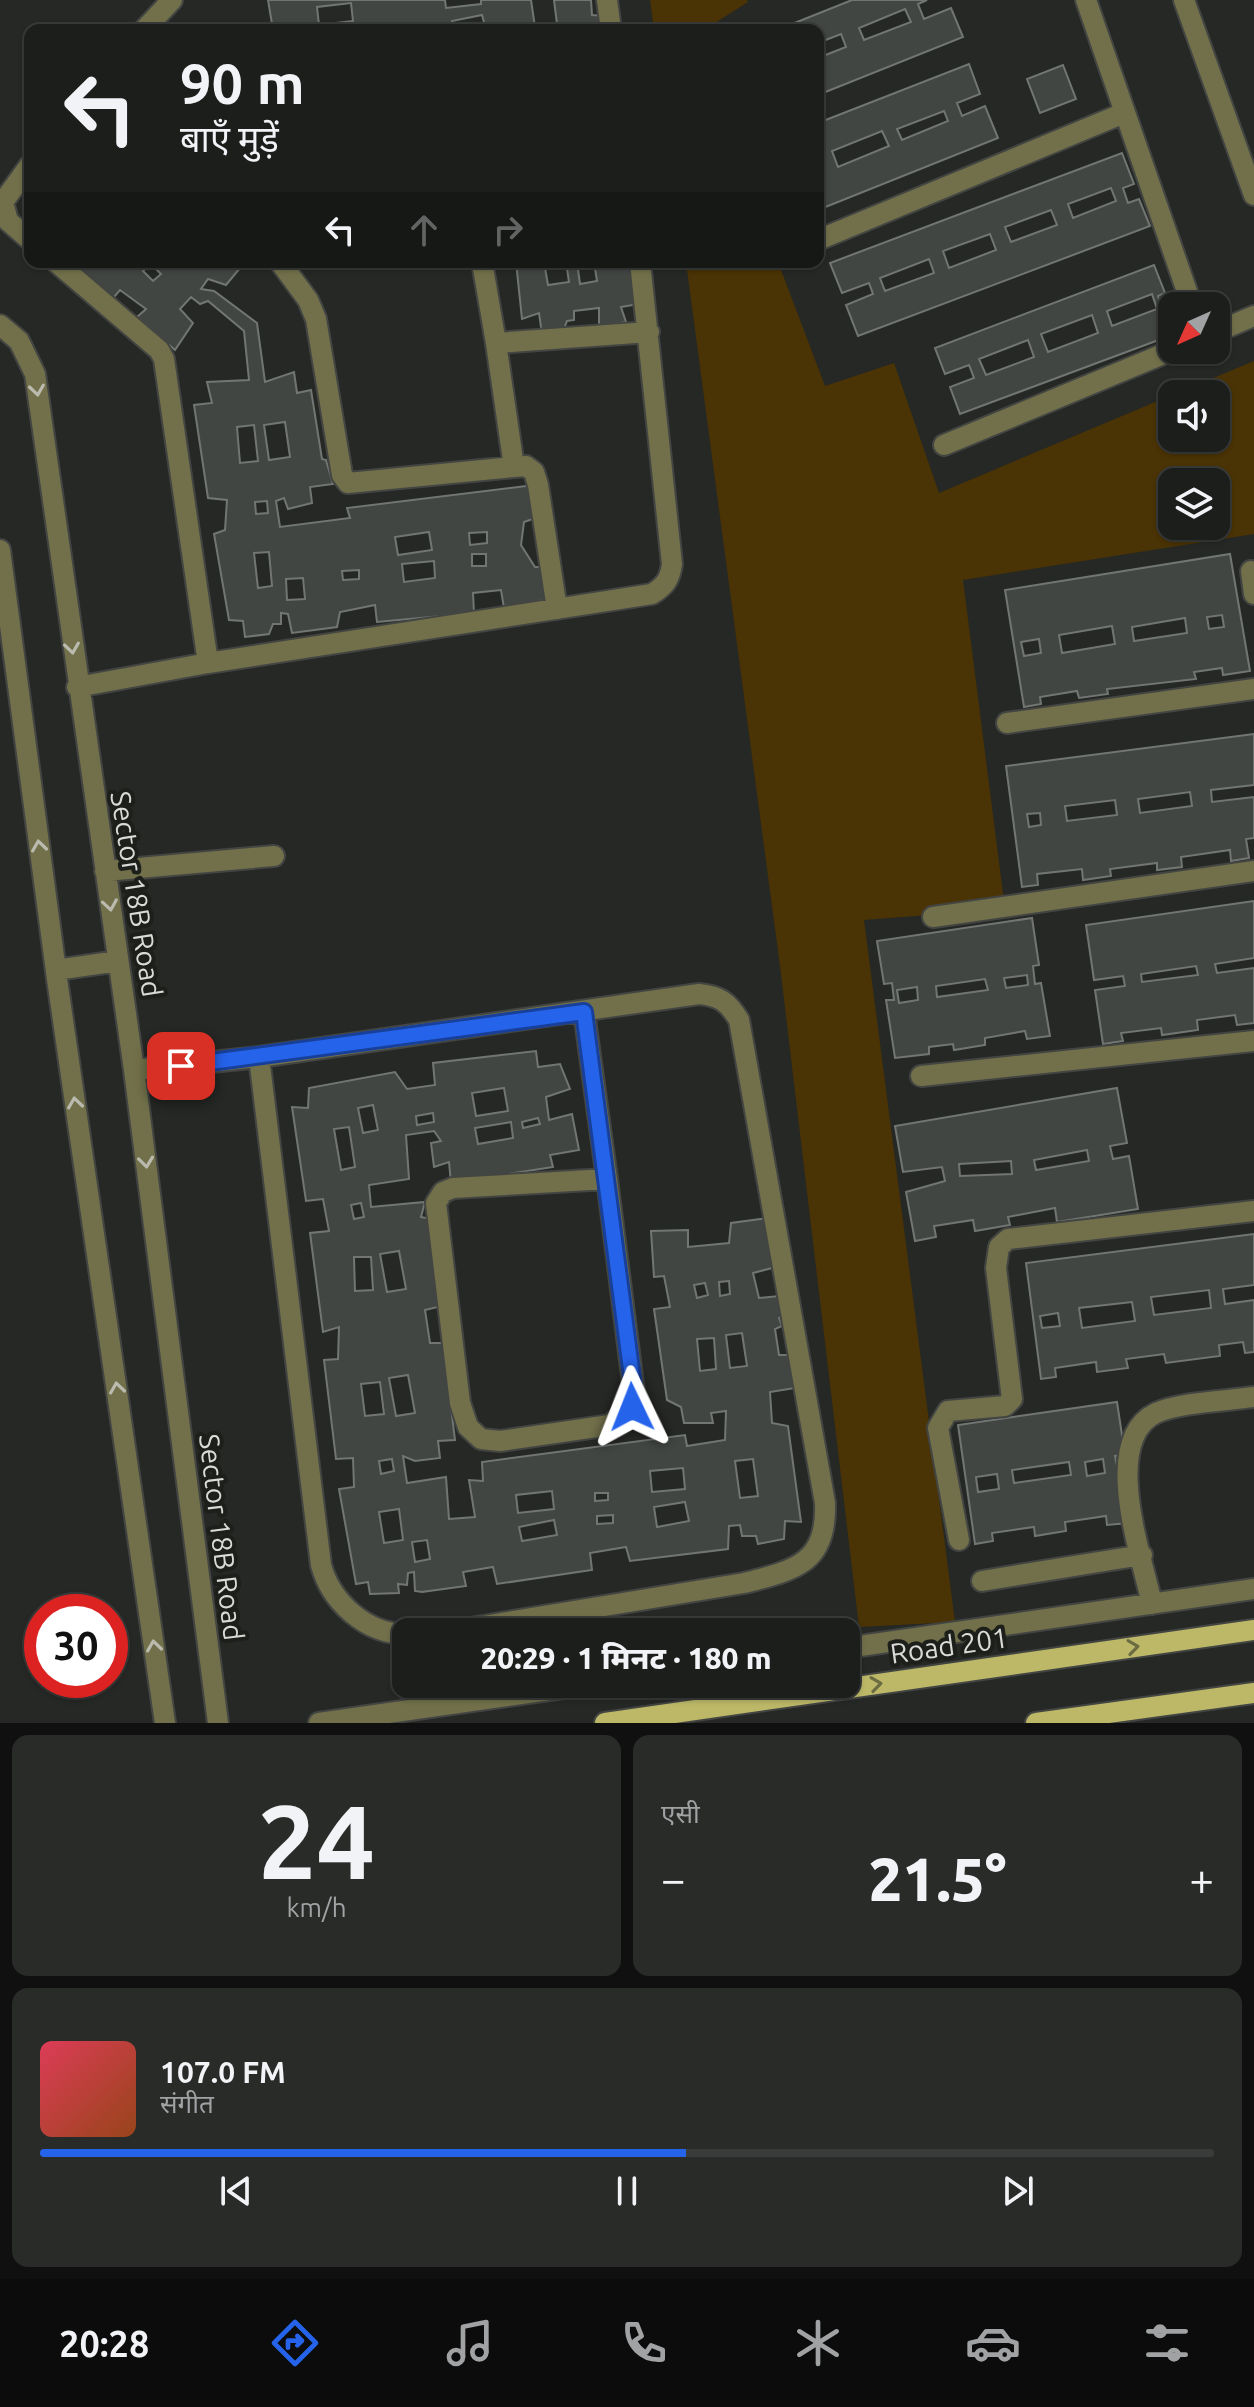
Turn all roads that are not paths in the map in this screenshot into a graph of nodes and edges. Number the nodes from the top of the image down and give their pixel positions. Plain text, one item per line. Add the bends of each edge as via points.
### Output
1 (172, 0) edge
2 (607, 0) edge
3 (1086, 0) edge
4 (1184, 0) edge
5 (150, 24) edge
6 (610, 24) edge
7 (1124, 113) junction
8 (24, 173) edge
9 (1254, 195) edge
10 (24, 235) edge
11 (824, 238) edge
12 (63, 268) edge
13 (284, 268) edge
14 (483, 268) edge
15 (641, 268) edge
16 (1187, 292) edge
17 (1254, 316) edge
18 (0, 325) edge
19 (1230, 326) edge
20 (649, 332) junction
21 (496, 343) junction
22 (1158, 356) edge
23 (944, 445) dead end
24 (514, 467) junction
25 (0, 550) edge
26 (1251, 571) dead end
27 (1254, 594) edge
28 (557, 609) junction
29 (208, 663) junction
30 (7, 667) edge
31 (77, 687) junction
32 (1254, 689) edge
33 (1007, 723) dead end
34 (274, 856) dead end
35 (105, 871) junction
36 (1254, 871) edge
37 (933, 917) dead end
38 (118, 961) junction
39 (56, 970) junction
40 (584, 1012) junction
41 (1254, 1041) edge
42 (259, 1057) junction
43 (134, 1070) junction
44 (921, 1076) dead end
45 (607, 1179) junction
46 (1254, 1211) edge
47 (1254, 1397) edge
48 (959, 1540) dead end
49 (1142, 1555) junction
50 (982, 1581) dead end
51 (1254, 1589) edge
52 (1152, 1604) junction
53 (529, 1618) edge
54 (1254, 1630) edge
55 (392, 1631) edge
56 (860, 1646) edge
57 (1254, 1693) edge
58 (494, 1698) edge
59 (165, 1723) edge
60 (218, 1723) edge
61 (319, 1723) edge
62 (605, 1723) edge
63 (1036, 1723) edge

1 - 5 street
2 - 6 street
3 - 7 street
4 - 9 street
7 - 11 street
7 - 16 street
8 - 10 street via 3,202 8,221
12 - 29 street via 164,359
13 - 24 street via 316,319 342,475 348,483
14 - 21 street
15 - 20 street
17 - 19 street
18 -> 31 street, Sector 18B Road via 19,341 35,374
20 - 21 street
20 - 28 street via 671,575 652,594
21 - 24 street
22 - 23 street
24 - 28 street via 526,466 538,485
25 - 30 street
26 - 27 street
28 - 29 street
29 - 31 street
39 -> 30 street
31 - 35 street, Sector 18B Road
32 - 33 street
34 - 35 street
35 -> 38 street, Sector 18B Road
36 - 37 street
38 - 39 street
38 - 43 street, Sector 18B Road
59 -> 39 street
40 - 42 street
40 - 45 street
40 - 53 street via 699,994 717,996 739,1020 826,1530 817,1550 769,1577
41 - 44 street
42 - 43 street
42 - 55 street via 321,1565 328,1587 346,1608
43 -> 60 street, Sector 18B Road
45 - 45 street via 453,1188 436,1203 460,1403 468,1427 481,1439 500,1441 610,1425 632,1407
46 - 48 street via 1008,1239 999,1247 996,1268 1012,1399 1005,1406 948,1411 938,1428
47 - 49 street via 1163,1411 1138,1429 1129,1444 1127,1479
49 - 50 street
49 - 52 street
51 - 52 street
52 - 56 street
62 -> 54 main road, Road 201
57 - 63 main road
58 - 61 street

